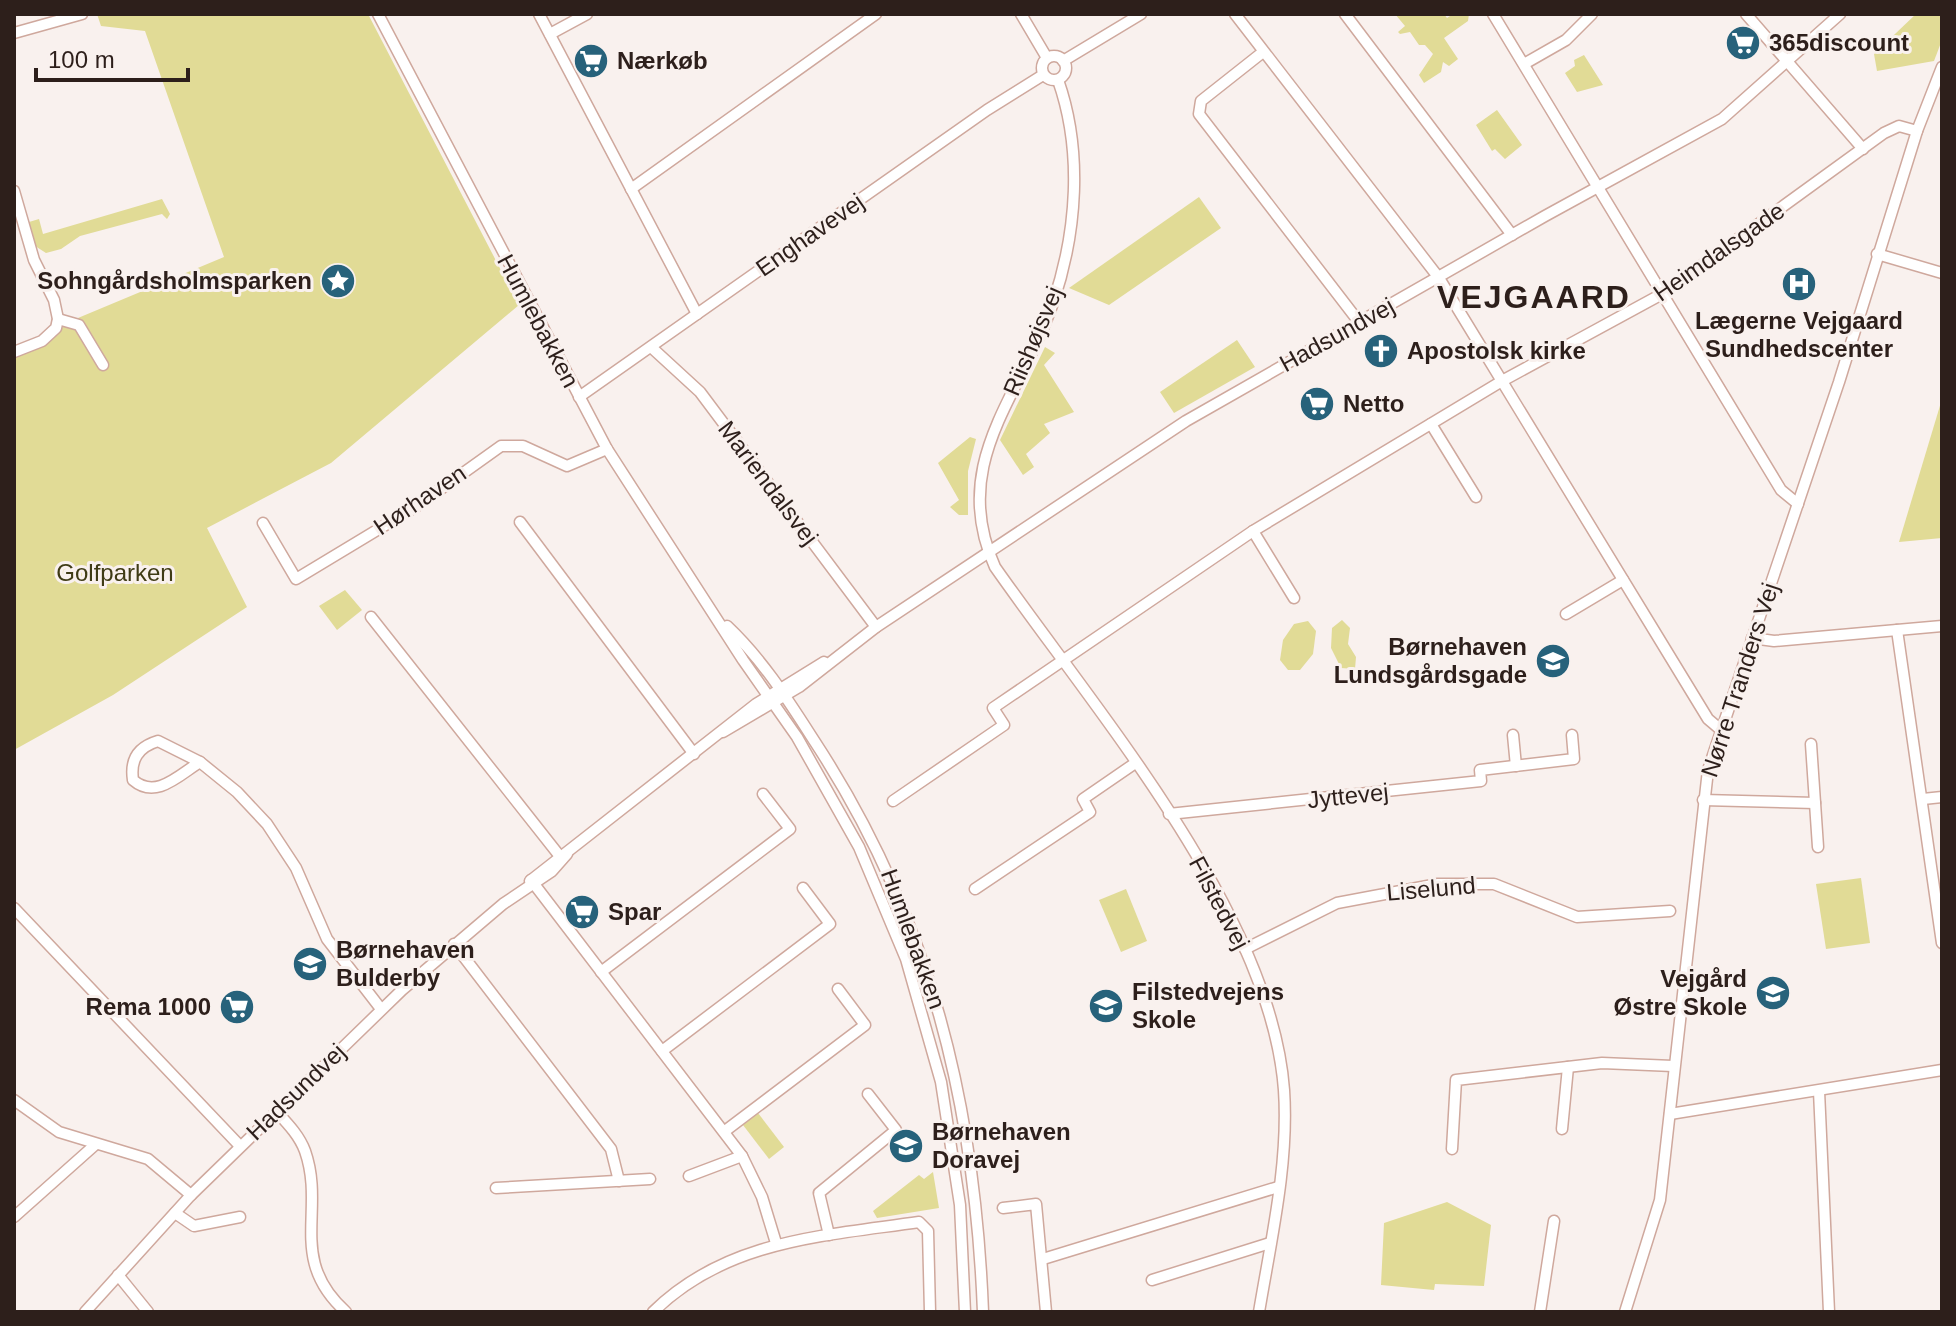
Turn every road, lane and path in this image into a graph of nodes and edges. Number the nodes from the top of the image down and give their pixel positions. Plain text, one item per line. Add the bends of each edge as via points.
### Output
1 (82, 14) edge
2 (378, 14) edge
3 (539, 14) edge
4 (587, 14) edge
5 (876, 14) edge
6 (1021, 14) edge
7 (1141, 14) edge
8 (1235, 14) edge
9 (1345, 14) edge
10 (1493, 14) edge
11 (1592, 14) edge
12 (1746, 14) edge
13 (1840, 14) edge
14 (59, 17) edge
15 (14, 33) edge
16 (550, 34) junction
17 (1263, 52) junction
18 (1047, 58) junction
19 (1063, 61) junction
20 (1786, 62) junction
21 (1524, 64) junction
22 (1942, 67) edge
23 (1043, 75) junction
24 (1058, 80) junction
25 (1917, 131) junction
26 (1863, 149) junction
27 (1597, 188) junction
28 (631, 189) junction
29 (14, 191) edge
30 (1512, 235) junction
31 (1877, 254) junction
32 (1942, 273) edge
33 (1439, 278) junction
34 (1662, 294) junction
35 (697, 314) junction
36 (58, 319) junction
37 (1359, 322) junction
38 (651, 347) junction
39 (14, 352) edge
40 (103, 365) dead end
41 (1502, 381) junction
42 (579, 397) junction
43 (1431, 424) junction
44 (607, 449) junction
45 (1476, 497) dead end
46 (1798, 504) junction
47 (520, 522) dead end
48 (263, 523) dead end
49 (1253, 531) junction
50 (988, 552) junction
51 (1623, 580) junction
52 (1294, 598) dead end
53 (1566, 614) dead end
54 (371, 617) dead end
55 (716, 617) junction
56 (1942, 626) edge
57 (876, 627) junction
58 (1897, 630) junction
59 (1752, 638) junction
60 (1060, 660) junction
61 (783, 692) junction
62 (771, 700) junction
63 (1721, 730) junction
64 (1513, 735) dead end
65 (1572, 735) dead end
66 (1811, 744) dead end
67 (694, 754) junction
68 (200, 762) junction
69 (1134, 764) junction
70 (1516, 766) junction
71 (763, 794) dead end
72 (1942, 797) edge
73 (1923, 799) junction
74 (1703, 800) junction
75 (893, 801) dead end
76 (1815, 803) junction
77 (1169, 814) junction
78 (1818, 847) dead end
79 (563, 857) junction
80 (529, 884) junction
81 (803, 888) dead end
82 (975, 889) dead end
83 (14, 908) edge
84 (1670, 911) dead end
85 (1942, 943) edge
86 (454, 944) junction
87 (1245, 949) junction
88 (601, 972) junction
89 (838, 989) dead end
90 (381, 1009) junction
91 (662, 1051) junction
92 (1673, 1066) junction
93 (1568, 1067) junction
94 (1942, 1070) edge
95 (1819, 1091) junction
96 (868, 1094) dead end
97 (14, 1100) edge
98 (276, 1111) junction
99 (1670, 1114) junction
100 (1562, 1129) dead end
101 (725, 1131) junction
102 (96, 1144) junction
103 (240, 1146) junction
104 (1452, 1149) dead end
105 (742, 1156) junction
106 (689, 1176) dead end
107 (650, 1179) dead end
108 (619, 1181) junction
109 (1278, 1187) junction
110 (496, 1188) dead end
111 (191, 1195) junction
112 (1003, 1208) dead end
113 (175, 1213) junction
114 (14, 1217) edge
115 (240, 1217) dead end
116 (1554, 1221) dead end
117 (829, 1235) junction
118 (776, 1243) junction
119 (1270, 1243) junction
120 (1043, 1259) junction
121 (118, 1275) junction
122 (1152, 1280) dead end
123 (85, 1312) edge
124 (148, 1312) edge
125 (346, 1312) edge
126 (653, 1312) edge
127 (930, 1312) edge
128 (965, 1312) edge
129 (983, 1312) edge
130 (1046, 1312) edge
131 (1259, 1312) edge
132 (1540, 1312) edge
133 (1625, 1312) edge
134 (1829, 1312) edge

1 - 14 street
2 - 42 street, Humlebakken
3 - 16 street
4 - 16 street
5 - 28 street
6 - 18 street
7 - 19 street
8 - 17 street
9 - 30 street
10 - 21 street
11 - 21 street via 1566,40
12 - 20 street
13 - 20 street, Hadsundvej
14 - 15 street
16 - 28 street
17 - 33 street
17 - 37 street via 1201,101 1199,114
18 - 19 street
18 - 23 street
19 - 24 street via 1066,71
20 - 26 street
20 - 27 street, Hadsundvej via 1722,119
21 - 27 street
22 - 25 street, Nørre Tranders Vej
23 - 24 street
23 - 35 street, Enghavevej
24 - 50 street, Riishøjsvej via 1073,146 1069,242 1052,305 981,466 980,519
25 - 26 street, Heimdalsgade via 1899,126
25 - 31 street, Nørre Tranders Vej
26 - 34 street, Heimdalsgade
27 - 30 street, Hadsundvej
27 - 34 street
28 - 35 street
29 - 36 street
30 - 33 street, Hadsundvej
31 - 32 street
31 - 46 street, Nørre Tranders Vej
33 - 37 street, Hadsundvej
33 - 41 street
34 - 41 street, Heimdalsgade
34 - 46 street via 1781,490
35 - 38 street, Enghavevej
36 - 39 street via 42,341
36 - 40 street via 81,327
37 - 50 street, Hadsundvej via 1186,421
38 - 42 street, Enghavevej
38 - 57 street, Mariendalsvej via 700,392
41 - 43 street, Heimdalsgade
41 - 51 street
42 - 44 street, Humlebakken
43 - 45 street
43 - 49 street, Heimdalsgade
44 - 48 street, Hørhaven via 567,466 523,446 501,446 417,506 296,579
44 - 55 street, Humlebakken
46 - 59 street, Nørre Tranders Vej
47 - 67 street
49 - 52 street
49 - 60 street, Heimdalsgade
50 - 57 street, Hadsundvej
50 - 60 street, Filstedvej
51 - 53 street
51 - 63 street via 1708,719
54 - 79 street
55 - 61 street, Humlebakken via 754,652
55 - 62 street, Humlebakken
56 - 58 street
57 - 61 street, Hadsundvej
58 - 59 street via 1774,641
58 - 73 street
59 - 63 street, Nørre Tranders Vej
60 - 69 street, Filstedvej
60 - 75 street, Heimdalsgade via 993,708 1004,725
61 - 62 street, Hadsundvej
61 - 129 street, Humlebakken via 881,855 928,974 965,1118 978,1210
62 - 67 street, Hadsundvej
62 - 128 street, Humlebakken via 826,782 859,847 910,973 951,1138
63 - 74 street, Nørre Tranders Vej
64 - 70 street
65 - 70 street, Jyttevej via 1574,759
66 - 76 street
67 - 79 street, Hadsundvej
68 - 68 street via 158,741 135,754 132,774 150,790
68 - 90 street via 269,826 296,868 327,939
69 - 77 street, Filstedvej
69 - 82 street via 1083,799 1090,812
70 - 77 street, Jyttevej via 1480,770 1481,781
71 - 88 street via 790,829
72 - 73 street
73 - 85 street
74 - 76 street
74 - 92 street, Nørre Tranders Vej
76 - 78 street
77 - 87 street, Filstedvej
79 - 80 street, Hadsundvej
80 - 86 street, Hadsundvej
80 - 88 street
81 - 91 street via 830,924
83 - 103 street
84 - 87 street, Liselund via 1577,917 1494,884 1438,884 1337,903
86 - 90 street, Hadsundvej
86 - 108 street via 611,1149
87 - 109 street, Filstedvej via 1268,1005 1280,1057 1284,1127
88 - 91 street
89 - 101 street via 865,1025
90 - 98 street, Hadsundvej
91 - 101 street
92 - 93 street
92 - 99 street, Nørre Tranders Vej
93 - 100 street
93 - 104 street via 1456,1080
94 - 95 street
95 - 99 street
95 - 134 street
96 - 117 street via 896,1130 819,1193
97 - 102 street via 41,1123
98 - 103 street, Hadsundvej
98 - 125 street via 305,1151 316,1271
99 - 133 street, Nørre Tranders Vej via 1660,1200
101 - 105 street
102 - 111 street via 148,1159
102 - 114 street
103 - 111 street, Hadsundvej
105 - 106 street
105 - 118 street
107 - 108 street
108 - 110 street
109 - 119 street, Filstedvej
109 - 120 street
111 - 113 street, Hadsundvej
112 - 120 street via 1036,1204
113 - 115 street via 194,1226
113 - 121 street, Hadsundvej
116 - 132 street
117 - 118 street
117 - 127 street via 924,1223 931,1254
118 - 126 street via 697,1276
119 - 122 street
119 - 131 street, Filstedvej
120 - 130 street
121 - 123 street, Hadsundvej
121 - 124 street

